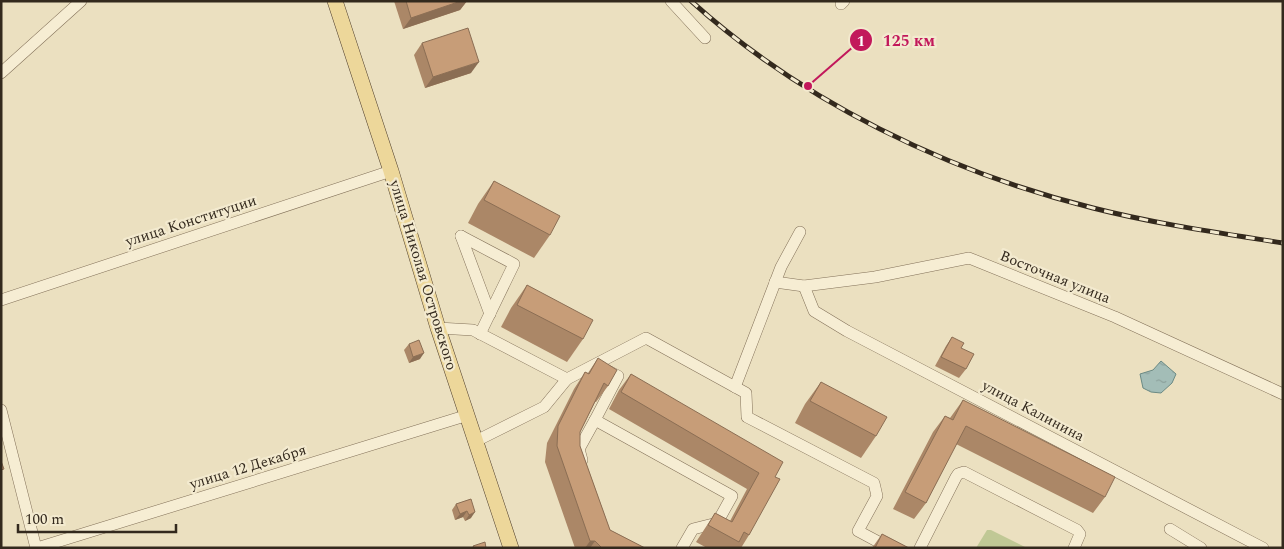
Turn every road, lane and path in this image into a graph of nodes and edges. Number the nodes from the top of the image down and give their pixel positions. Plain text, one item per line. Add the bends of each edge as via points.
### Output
1 (81, 1) edge
2 (335, 1) edge
3 (671, 1) edge
4 (705, 38) dead end
5 (1, 73) edge
6 (391, 171) junction
7 (800, 232) dead end
8 (775, 282) junction
9 (804, 286) junction
10 (1, 300) edge
11 (490, 314) junction
12 (438, 328) junction
13 (480, 334) junction
14 (595, 364) junction
15 (567, 379) junction
16 (735, 387) junction
17 (1283, 394) edge
18 (1, 410) edge
19 (468, 415) junction
20 (595, 420) junction
21 (476, 441) junction
22 (584, 468) edge
23 (1170, 529) dead end
24 (36, 548) edge
25 (511, 548) edge
26 (682, 548) edge
27 (890, 548) edge
28 (920, 548) edge
29 (1074, 548) edge
30 (1201, 548) edge
31 (1263, 548) edge

1 - 5 street
2 - 6 main road, улица Николая Островского
3 - 4 street
6 - 10 street, улица Конституции
6 - 12 main road, улица Николая Островского
7 - 8 street
8 - 9 street, Восточная улица
8 - 16 street
9 - 17 street, Восточная улица via 875,277 969,258 1115,318
9 - 31 street, улица Калинина via 814,311 848,331
11 - 11 street via 514,264 461,236 480,288
11 - 13 street
12 - 13 street via 473,330
12 - 19 main road, улица Николая Островского
13 - 15 street
14 - 15 street
14 - 16 street via 646,338
14 - 20 street via 618,376
15 - 21 street via 544,407
16 - 27 street via 746,393 747,417 874,483 876,496 858,532
18 - 24 street
19 - 21 main road, улица Николая Островского
19 - 24 street, улица 12 Декабря
20 - 22 street via 579,449
20 - 26 street via 732,496 717,523 693,529
21 - 25 main road, улица Николая Островского
23 - 30 street
28 - 29 street via 956,477 964,472 1077,530 1080,534

